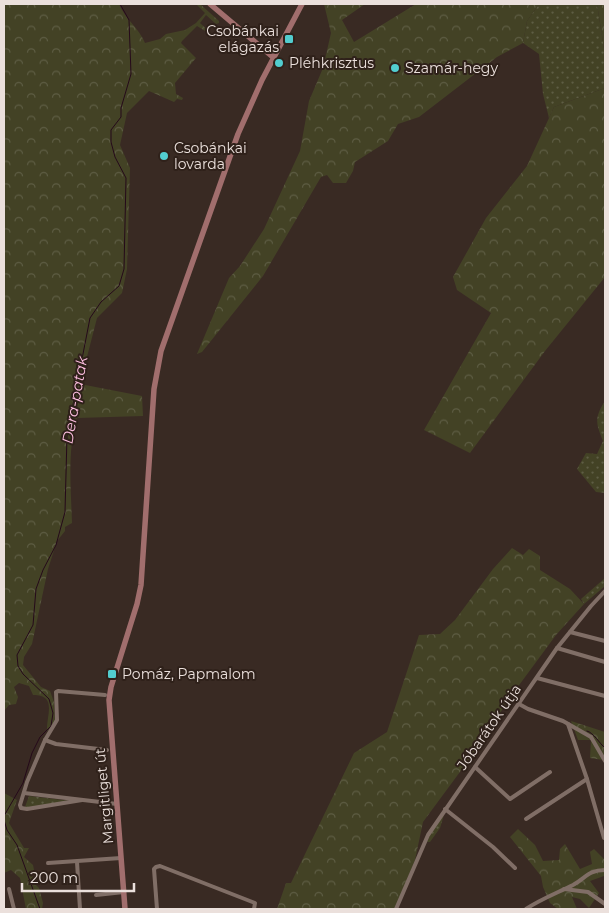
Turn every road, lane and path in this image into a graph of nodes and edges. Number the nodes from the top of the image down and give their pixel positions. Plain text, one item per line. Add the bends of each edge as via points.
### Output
1 (210, 4) edge
2 (302, 4) edge
3 (274, 58) junction
4 (605, 591) edge
5 (570, 632) junction
6 (605, 641) edge
7 (557, 648) junction
8 (605, 662) edge
9 (537, 678) junction
10 (106, 695) dead end
11 (605, 696) edge
12 (518, 704) junction
13 (568, 724) junction
14 (45, 740) junction
15 (107, 750) dead end
16 (605, 761) edge
17 (475, 767) junction
18 (550, 772) dead end
19 (587, 780) junction
20 (24, 793) junction
21 (82, 800) junction
22 (116, 804) junction
23 (445, 809) junction
24 (526, 819) dead end
25 (604, 838) dead end
26 (121, 858) junction
27 (77, 862) junction
28 (48, 864) dead end
29 (515, 868) dead end
30 (605, 870) edge
31 (9, 889) dead end
32 (562, 889) junction
33 (124, 892) junction
34 (96, 895) dead end
35 (605, 904) edge
36 (14, 909) edge
37 (80, 909) edge
38 (125, 909) edge
39 (157, 909) edge
40 (254, 909) edge
41 (396, 909) edge
42 (526, 909) edge

1 - 3 main road
2 - 3 main road, Margitliget út
3 - 22 main road, Margitliget út via 238,134 161,351 154,389 141,585 109,700
4 - 5 street, Jóbarátok útja
5 - 6 street
5 - 7 street, Jóbarátok útja
7 - 8 street
7 - 9 street, Jóbarátok útja
9 - 11 street
9 - 12 street, Jóbarátok útja
10 - 14 street via 58,690 55,695 57,720
12 - 13 street
12 - 17 street, Jóbarátok útja
13 - 16 street via 592,737
13 - 19 street
14 - 15 street
14 - 20 street
17 - 18 street via 510,800
17 - 23 street, Jóbarátok útja
19 - 24 street
19 - 25 street
20 - 21 street
20 - 21 street via 20,805 27,809
21 - 22 street
22 - 26 main road, Margitliget út
23 - 29 street
23 - 41 street, Jóbarátok útja via 428,835
26 - 27 street
26 - 33 main road, Margitliget út
27 - 28 street
27 - 37 street
30 - 32 street via 592,872
31 - 36 street
32 - 35 street via 588,892
32 - 42 street
33 - 34 street
33 - 38 main road, Margitliget út
39 - 40 street via 156,866 255,903

